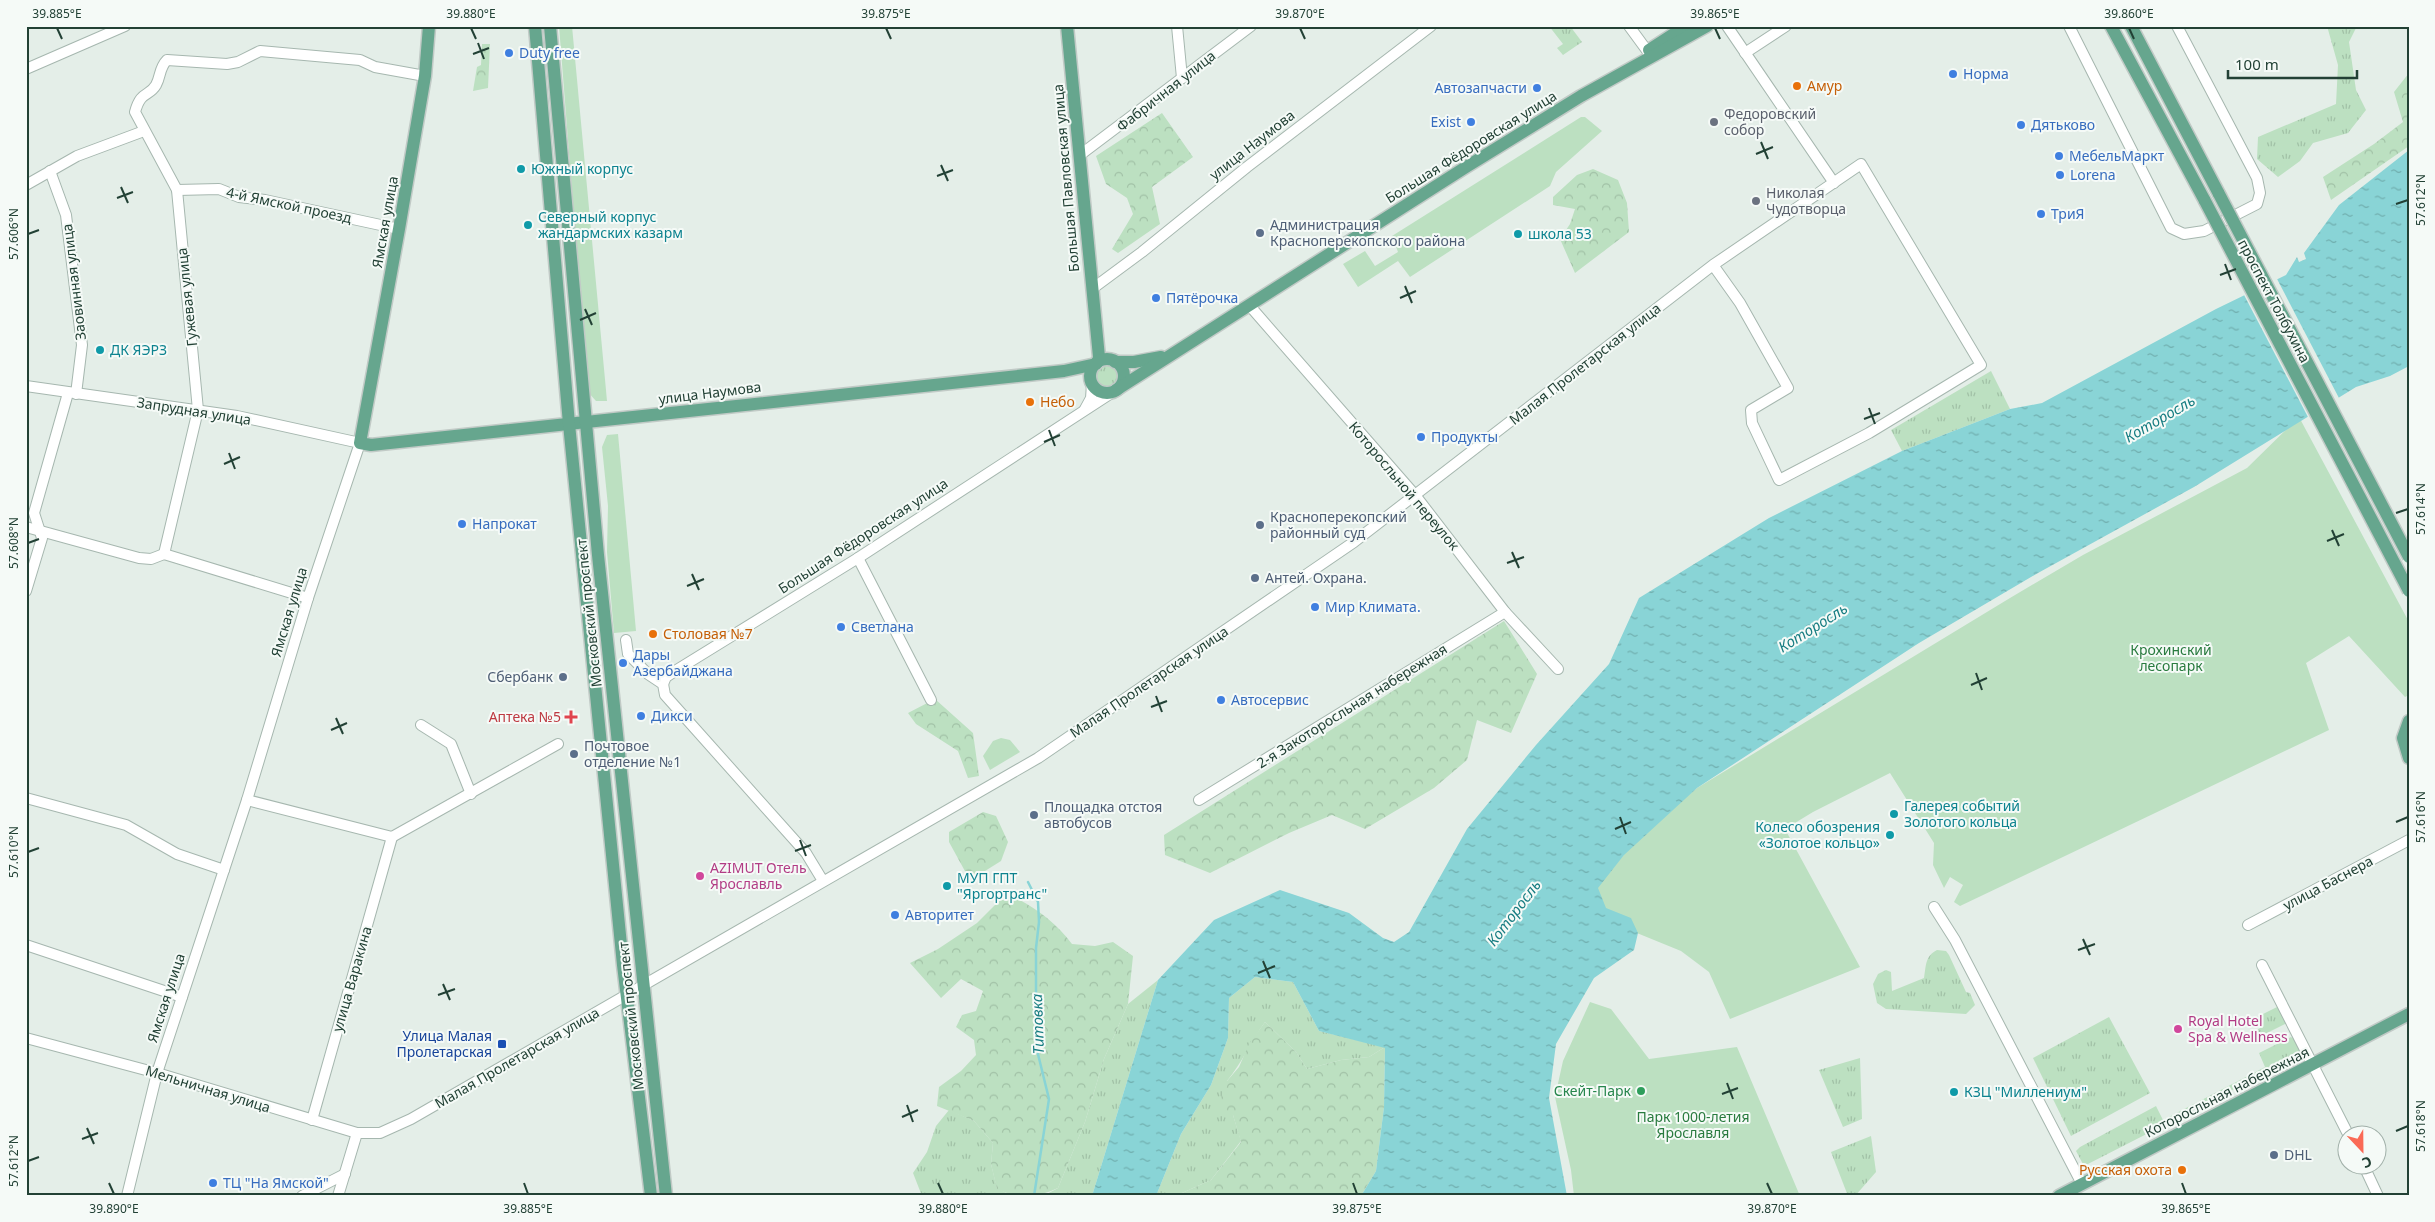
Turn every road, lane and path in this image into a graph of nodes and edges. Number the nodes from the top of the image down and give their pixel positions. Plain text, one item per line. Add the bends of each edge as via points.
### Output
1 (124, 26) edge
2 (429, 26) edge
3 (535, 26) edge
4 (550, 26) edge
5 (1067, 26) edge
6 (1178, 26) edge
7 (1251, 26) edge
8 (1431, 26) edge
9 (1629, 26) edge
10 (1686, 26) edge
11 (1707, 26) edge
12 (1726, 26) edge
13 (1786, 26) edge
14 (2069, 26) edge
15 (2111, 26) edge
16 (2130, 26) edge
17 (2177, 26) edge
18 (1744, 53) junction
19 (1650, 54) junction
20 (26, 69) edge
21 (425, 76) junction
22 (1182, 78) junction
23 (144, 131) junction
24 (1080, 156) junction
25 (50, 172) junction
26 (1834, 183) junction
27 (26, 185) edge
28 (177, 190) junction
29 (399, 230) junction
30 (1713, 265) junction
31 (1092, 289) junction
32 (1249, 305) junction
33 (1096, 327) junction
34 (1176, 352) junction
35 (1114, 361) junction
36 (1096, 363) junction
37 (1064, 371) junction
38 (1092, 383) junction
39 (26, 386) edge
40 (1116, 390) junction
41 (72, 394) junction
42 (198, 410) junction
43 (1081, 414) junction
44 (586, 422) junction
45 (568, 424) junction
46 (360, 444) junction
47 (1415, 495) junction
48 (26, 527) edge
49 (41, 530) junction
50 (164, 554) junction
51 (2409, 557) edge
52 (858, 558) junction
53 (26, 591) edge
54 (2409, 591) edge
55 (308, 598) junction
56 (1505, 612) junction
57 (626, 640) dead end
58 (1558, 669) dead end
59 (663, 684) junction
60 (931, 700) dead end
61 (2409, 721) edge
62 (421, 725) dead end
63 (558, 744) dead end
64 (2409, 758) edge
65 (471, 794) junction
66 (26, 798) edge
67 (247, 800) junction
68 (1199, 800) dead end
69 (392, 837) junction
70 (2409, 840) edge
71 (224, 870) junction
72 (822, 881) junction
73 (1934, 907) dead end
74 (2248, 925) dead end
75 (26, 945) edge
76 (2262, 965) dead end
77 (643, 987) junction
78 (627, 996) junction
79 (182, 997) junction
80 (2409, 1014) edge
81 (26, 1038) edge
82 (2313, 1065) junction
83 (157, 1073) junction
84 (312, 1120) junction
85 (2343, 1124) edge
86 (390, 1129) joint
87 (357, 1133) junction
88 (345, 1174) junction
89 (2368, 1174) edge
90 (2082, 1184) junction
91 (127, 1196) edge
92 (302, 1196) edge
93 (338, 1196) edge
94 (650, 1196) edge
95 (666, 1196) edge
96 (2060, 1196) edge
97 (2378, 1196) edge

1 - 20 street
2 - 21 main road, Ямская улица
3 - 45 main road, Московский проспект
4 - 44 main road, Московский проспект
5 - 24 main road, Большая Павловская улица
6 - 22 street
7 - 22 street, Фабричная улица
8 - 31 street, улица Наумова
9 - 19 street
10 - 19 main road, Большая Фёдоровская улица
11 - 19 main road, Большая Фёдоровская улица
12 - 18 street
13 - 18 street
14 - 17 street via 2171,228 2184,234 2204,231 2257,204 2260,193 2257,178
15 - 54 main road, проспект Толбухина, bridge
16 - 51 main road, проспект Толбухина, bridge
18 - 26 street
19 - 32 main road, Большая Фёдоровская улица
21 - 23 street, Гужевая улица via 360,60 260,51 227,64 168,60 162,66 156,86 138,99 135,112
21 - 29 main road, Ямская улица
22 - 24 street, Фабричная улица
23 - 25 street via 77,156
23 - 28 street, Гужевая улица
24 - 31 main road, Большая Павловская улица
25 - 27 street
25 - 41 street, Заовинная улица via 66,215 82,345
26 - 30 street, Малая Пролетарская улица
26 - 30 street, Малая Пролетарская улица via 1861,164 1981,365 1869,433 1779,480 1752,423 1751,410 1788,388 1740,303
28 - 29 street, 4-й Ямской проезд via 219,189 239,197
28 - 42 street, Гужевая улица
29 - 46 main road, Ямская улица
30 - 47 street, Малая Пролетарская улица
31 - 33 main road, Большая Павловская улица
32 - 34 main road, Большая Фёдоровская улица
32 - 47 street, Которосльной переулок
33 - 35 main road, Большая Павловская улица
33 - 36 main road, Большая Павловская улица
34 - 35 main road, Большая Фёдоровская улица via 1150,360
34 - 40 main road, Большая Фёдоровская улица
35 - 36 main road
35 - 40 main road via 1124,374 1122,384
36 - 37 main road, улица Наумова
36 - 38 main road via 1090,374
37 - 38 main road, улица Наумова via 1077,372
37 - 44 main road, улица Наумова
38 - 40 main road via 1104,393
38 - 43 street via 1090,403
39 - 41 street, Запрудная улица
40 - 43 street, Большая Фёдоровская улица
41 - 42 street, Запрудная улица
41 - 49 street, Заовинная улица via 34,513
42 - 46 street, Запрудная улица
42 - 50 street, Гужевая улица
43 - 52 street, Большая Фёдоровская улица
44 - 45 main road, улица Наумова
44 - 77 main road, Московский проспект
45 - 46 main road, улица Наумова
45 - 78 main road, Московский проспект
46 - 55 street, Ямская улица
47 - 56 street, Которосльной переулок
47 - 72 street, Малая Пролетарская улица via 1354,542 1038,758
48 - 49 street
49 - 50 street via 139,558 151,559
49 - 53 street, Заовинная улица via 42,538
50 - 55 street
52 - 59 street, Большая Фёдоровская улица via 671,674
52 - 60 street
55 - 67 street, Ямская улица
56 - 58 street, Которосльной переулок
56 - 68 street, 2-я Закоторосльная набережная
57 - 59 street via 628,654
59 - 72 street via 666,695 806,853
61 - 64 main road via 2403,738
62 - 65 street via 451,744
63 - 65 street
65 - 69 street
66 - 71 street via 126,825 177,854
67 - 69 street
67 - 71 street, Ямская улица
69 - 84 street, улица Варакина
70 - 74 street, улица Баснера
71 - 79 street, Ямская улица
72 - 77 street, Малая Пролетарская улица
73 - 90 street via 1955,940
75 - 79 street
76 - 82 street
77 - 78 street, Малая Пролетарская улица
77 - 95 main road, Московский проспект
78 - 86 street, Малая Пролетарская улица
78 - 94 main road, Московский проспект
79 - 83 street, Ямская улица
80 - 82 main road, Которосльная набережная
81 - 83 street, Мельничная улица
82 - 85 street
82 - 90 main road, Которосльная набережная
83 - 84 street, Мельничная улица
83 - 91 street, Ямская улица
84 - 87 street, Мельничная улица
86 - 87 street, Мельничная улица via 380,1133
87 - 88 street
88 - 92 street
88 - 93 street
89 - 97 street
90 - 96 main road, Которосльная набережная

